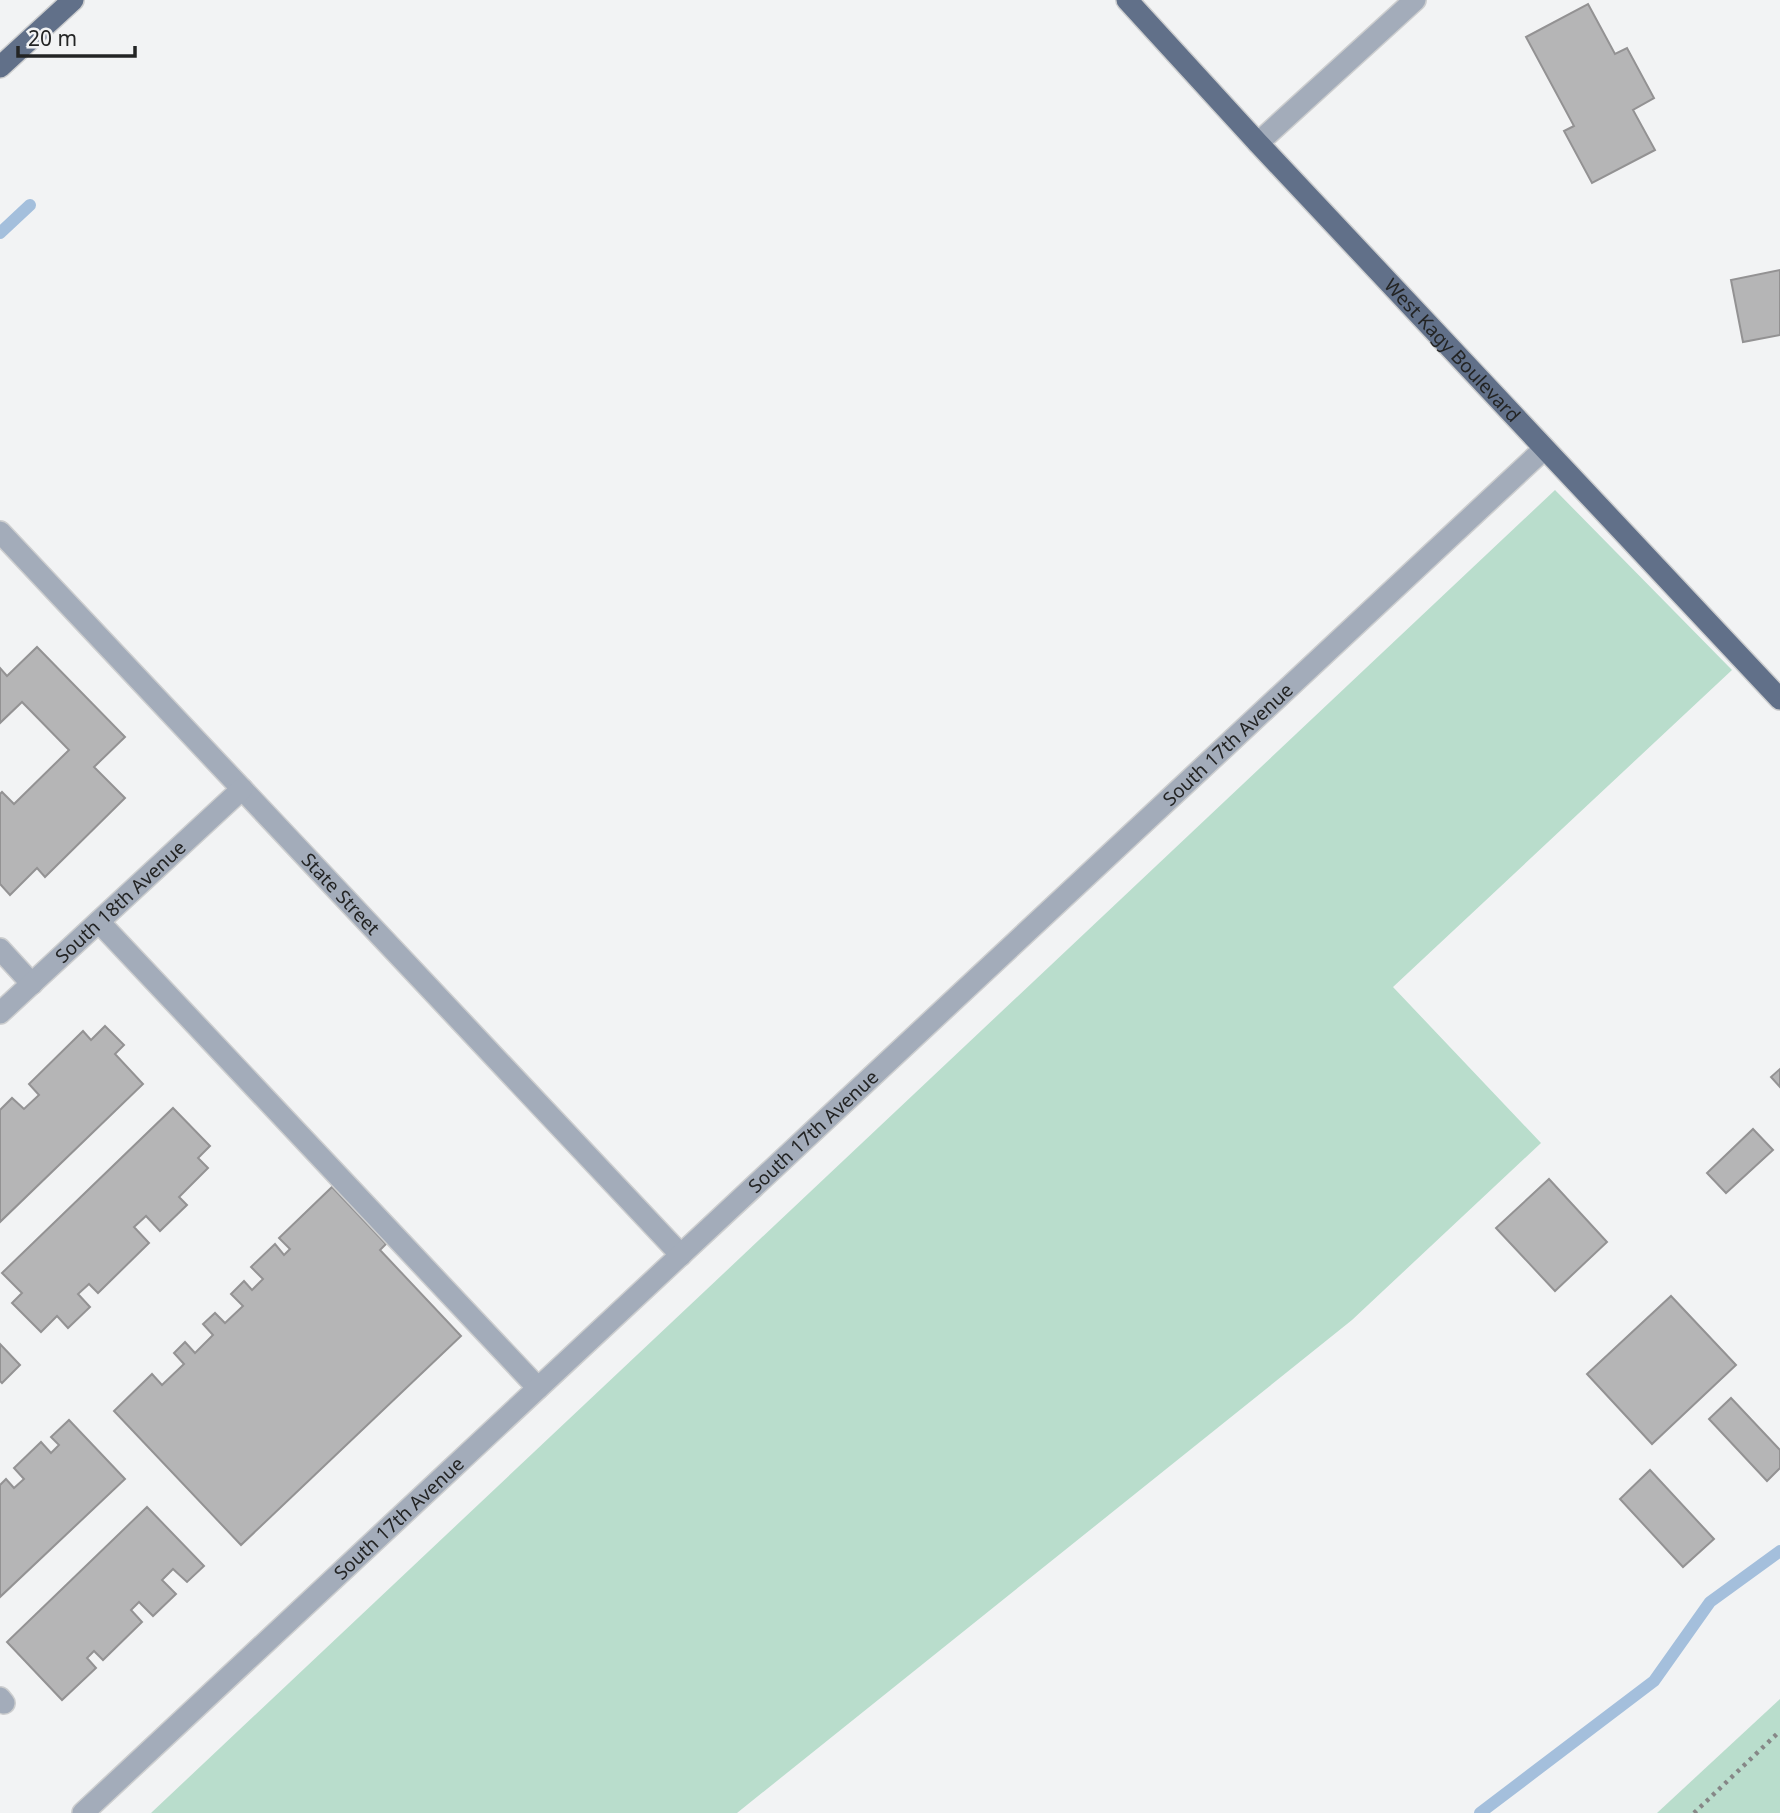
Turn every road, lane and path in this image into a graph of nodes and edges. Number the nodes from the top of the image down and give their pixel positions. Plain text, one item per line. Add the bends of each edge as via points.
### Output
1 (72, 0) edge
2 (1128, 0) edge
3 (1415, 0) edge
4 (0, 66) edge
5 (1258, 143) junction
6 (1544, 449) junction
7 (0, 532) edge
8 (1780, 699) edge
9 (242, 789) junction
10 (99, 922) junction
11 (0, 949) edge
12 (32, 984) junction
13 (0, 1013) edge
14 (681, 1255) junction
15 (538, 1388) junction
16 (1780, 1731) edge
17 (83, 1813) edge
18 (1694, 1813) edge

1 - 4 main road
2 - 5 main road, West Kagy Boulevard
3 - 5 street
5 - 6 main road, West Kagy Boulevard
6 - 8 main road, West Kagy Boulevard
6 - 14 street, South 17th Avenue
7 - 9 street, State Street
9 - 10 street, South 18th Avenue
9 - 14 street, State Street
10 - 12 street, South 18th Avenue
10 - 15 street
11 - 12 street
12 - 13 street, South 18th Avenue
14 - 15 street, South 17th Avenue
15 - 17 street, South 17th Avenue
16 - 18 path

